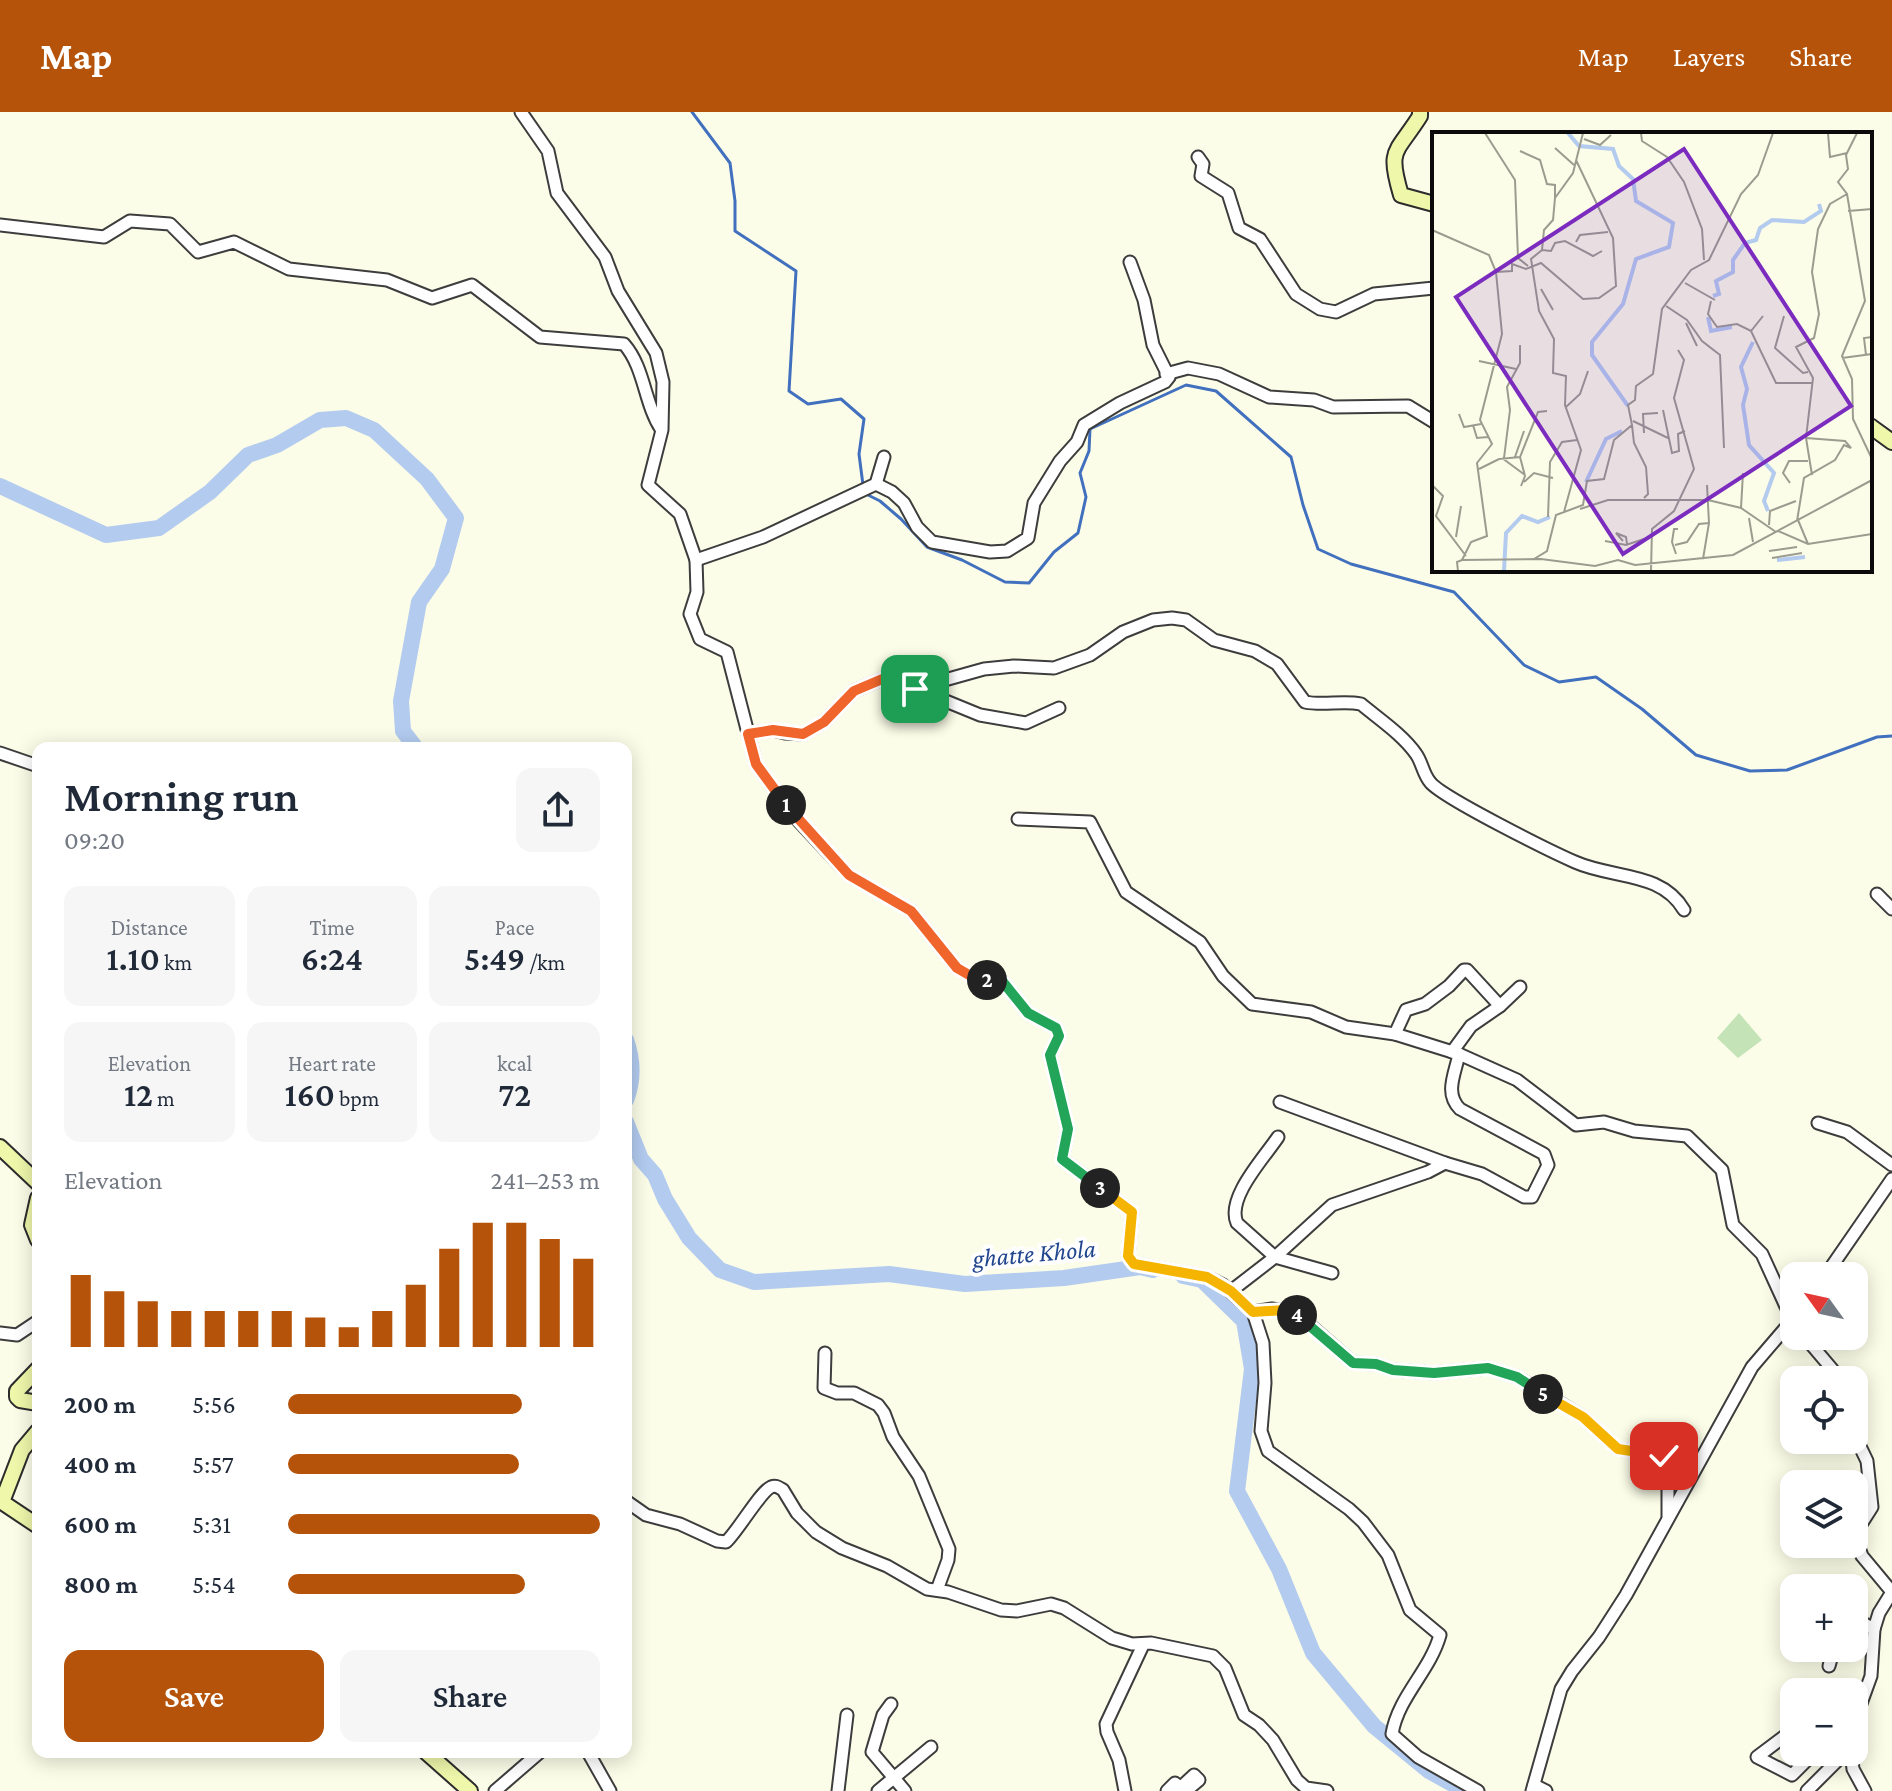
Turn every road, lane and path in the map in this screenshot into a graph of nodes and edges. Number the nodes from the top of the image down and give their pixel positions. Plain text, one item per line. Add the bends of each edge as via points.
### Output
1 (521, 112) edge
2 (1420, 112) edge
3 (1198, 157) dead end
4 (1432, 203) edge
5 (0, 225) edge
6 (1130, 262) dead end
7 (1432, 288) edge
8 (1166, 374) junction
9 (1432, 421) edge
10 (1872, 427) edge
11 (662, 430) junction
12 (1892, 442) edge
13 (884, 457) dead end
14 (876, 484) junction
15 (696, 560) junction
16 (887, 677) junction
17 (1059, 708) dead end
18 (748, 734) junction
19 (0, 753) edge
20 (32, 764) edge
21 (1018, 819) dead end
22 (1877, 894) dead end
23 (1892, 909) edge
24 (1684, 910) dead end
25 (1520, 987) dead end
26 (1500, 1006) junction
27 (1395, 1034) junction
28 (1456, 1053) junction
29 (1280, 1102) dead end
30 (1818, 1123) dead end
31 (1278, 1137) dead end
32 (0, 1147) edge
33 (1445, 1163) junction
34 (1892, 1165) edge
35 (32, 1177) edge
36 (1892, 1179) edge
37 (1275, 1257) junction
38 (1835, 1262) edge
39 (1332, 1273) dead end
40 (1231, 1291) junction
41 (1780, 1293) edge
42 (1253, 1312) junction
43 (32, 1325) edge
44 (0, 1333) edge
45 (1780, 1336) edge
46 (1816, 1350) edge
47 (825, 1353) dead end
48 (1829, 1366) edge
49 (32, 1375) edge
50 (32, 1402) edge
51 (32, 1438) edge
52 (1864, 1454) edge
53 (1, 1501) edge
54 (632, 1505) edge
55 (1668, 1519) junction
56 (32, 1522) edge
57 (937, 1590) junction
58 (1868, 1626) edge
59 (1874, 1629) junction
60 (1143, 1645) junction
61 (1830, 1662) edge
62 (1829, 1666) dead end
63 (1868, 1684) edge
64 (891, 1704) dead end
65 (847, 1715) dead end
66 (1780, 1739) edge
67 (931, 1747) dead end
68 (433, 1758) edge
69 (533, 1758) edge
70 (591, 1758) edge
71 (1801, 1766) edge
72 (1833, 1766) edge
73 (1852, 1766) edge
74 (894, 1777) junction
75 (1533, 1788) edge
76 (470, 1791) edge
77 (495, 1791) edge
78 (610, 1791) edge
79 (838, 1791) edge
80 (878, 1791) edge
81 (905, 1791) edge
82 (1125, 1791) edge
83 (1167, 1791) edge
84 (1186, 1791) edge
85 (1327, 1791) edge
86 (1478, 1791) edge
87 (1546, 1791) edge
88 (1807, 1791) edge
89 (1865, 1791) edge

1 - 11 street via 548,151 557,193 605,257 618,291 656,353 663,382
2 - 4 street via 1394,153 1393,168 1401,195
3 - 7 street via 1201,176 1232,199 1239,228 1260,239 1296,294 1320,309 1336,312 1374,294
5 - 11 street via 104,237 130,221 170,224 198,252 234,242 289,269 387,280 432,298 472,285 540,337 624,344 636,357 651,414
6 - 8 street
8 - 9 street via 1188,368 1219,374 1269,397 1333,407 1408,406
8 - 14 street via 1165,382 1084,425 1034,503 1028,538 1007,551 932,542 904,503
10 - 12 street
11 - 15 street via 648,485 680,514
13 - 14 street
14 - 15 street via 763,537
15 - 18 street via 697,592 690,614 700,639 727,652
16 - 17 street via 980,715 1026,723
16 - 18 street via 854,691 824,722 803,734
16 - 24 street via 892,669 902,668 934,683 984,669 1054,668 1090,655 1123,632 1153,620 1186,620 1214,640 1255,651 1277,664 1305,702 1361,704 1416,753 1430,783 1451,797 1599,872 1650,880 1676,895
18 - 40 street via 756,764 793,815 849,875 911,911 957,968 976,979 1003,982 1028,1013 1056,1028 1059,1036 1050,1055 1068,1129 1062,1159 1132,1212 1128,1256 1134,1264 1207,1277
19 - 20 street
21 - 27 street via 1090,822 1126,892 1200,942 1223,976 1252,1004 1311,1012 1346,1027
22 - 23 street
25 - 26 street
26 - 27 street via 1464,970 1425,1004 1406,1010
26 - 28 street via 1471,1026
27 - 28 street
28 - 33 street via 1452,1101 1544,1154 1548,1165 1536,1193 1528,1198 1482,1174
28 - 41 street via 1517,1080 1576,1125 1604,1122 1687,1136 1722,1170 1733,1225 1762,1254
29 - 33 street
30 - 34 street via 1847,1132
31 - 37 street via 1236,1198 1234,1216
32 - 35 street
33 - 37 street via 1332,1205
36 - 38 street
37 - 39 street
37 - 40 street
40 - 42 street
42 - 55 street via 1296,1313 1353,1363 1434,1373 1488,1368 1517,1377 1583,1417 1618,1449 1668,1459
42 - 86 street via 1264,1362 1263,1442 1363,1522 1388,1555 1410,1610 1440,1635 1435,1653 1395,1716 1392,1734 1418,1757
43 - 44 street via 17,1335
45 - 55 street via 1752,1367
46 - 48 street
47 - 57 street via 824,1388 854,1393 878,1405 919,1476 949,1549
49 - 50 street via 17,1397
51 - 53 street
52 - 59 street via 1872,1507 1856,1540 1862,1556 1892,1592
53 - 56 street
54 - 57 street via 646,1515 726,1542 762,1494 777,1487 805,1524 830,1542
55 - 75 street via 1606,1627 1561,1689
57 - 60 street via 1001,1610 1051,1604 1112,1638
58 - 59 street
59 - 63 street
60 - 82 street via 1106,1724
60 - 85 street via 1213,1656 1225,1668 1244,1715 1273,1740 1297,1780 1306,1788
61 - 62 street
64 - 74 street via 872,1752
65 - 79 street
66 - 71 street via 1758,1759 1792,1775
67 - 74 street
68 - 76 street
69 - 77 street
70 - 78 street
72 - 88 street
73 - 89 street
74 - 80 street
74 - 81 street
75 - 87 street
83 - 84 street via 1175,1783 1180,1788 1194,1775 1199,1780

